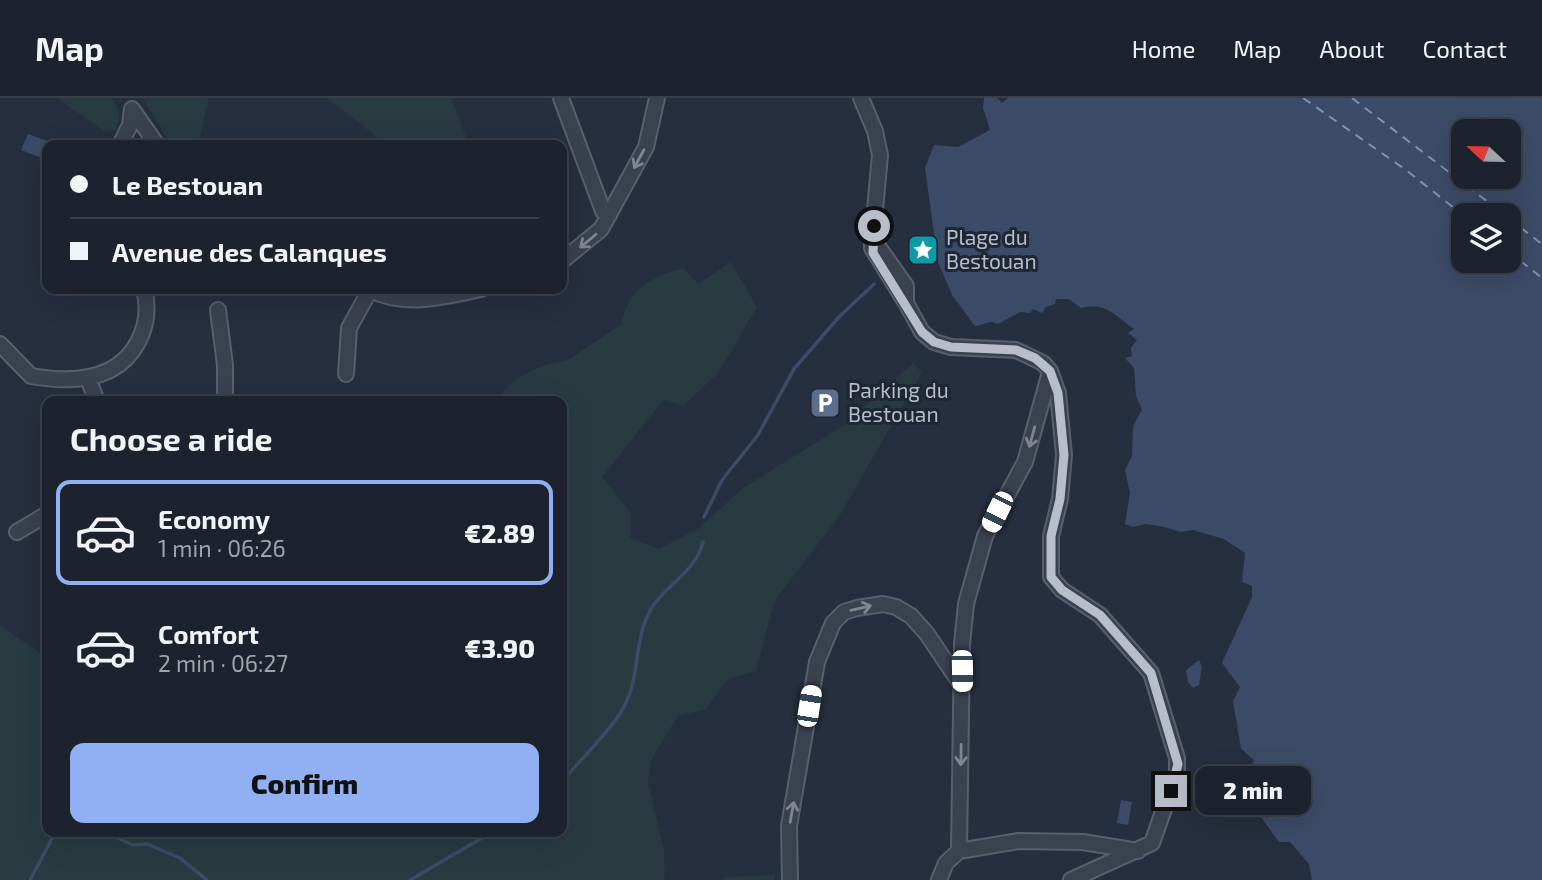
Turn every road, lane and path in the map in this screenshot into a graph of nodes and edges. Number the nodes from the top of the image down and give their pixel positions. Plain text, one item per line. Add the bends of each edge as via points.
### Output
1 (561, 98) edge
2 (657, 98) edge
3 (861, 98) edge
4 (129, 103) edge
5 (128, 130) junction
6 (150, 138) edge
7 (123, 140) edge
8 (609, 215) junction
9 (567, 257) edge
10 (145, 294) edge
11 (366, 294) edge
12 (381, 294) edge
13 (454, 294) edge
14 (218, 310) dead end
15 (0, 344) edge
16 (1050, 371) junction
17 (346, 373) dead end
18 (88, 379) junction
19 (95, 396) edge
20 (225, 396) edge
21 (42, 517) edge
22 (17, 532) dead end
23 (963, 687) junction
24 (1094, 844) junction
25 (959, 851) junction
26 (1138, 851) junction
27 (1115, 863) junction
28 (790, 880) edge
29 (939, 880) edge
30 (1071, 880) edge

1 - 8 street via 603,211
2 -> 8 street via 646,146
3 - 16 street via 880,155 873,253 922,332 951,347 1016,350
4 - 5 street
4 - 6 street
5 - 6 street via 136,126
5 - 7 street
8 -> 9 street via 591,240
10 - 18 street via 147,316 130,358
11 - 17 street via 349,328
12 - 13 street via 417,301
14 - 20 street
15 - 18 street via 31,376
16 -> 23 street via 1025,462 985,536 973,571 961,644
16 - 26 street via 1058,393 1064,455 1051,536 1051,577 1062,590 1100,615 1151,673 1178,764 1156,837
18 - 19 street
21 - 22 street
23 -> 25 street
28 -> 23 street via 789,827 817,662 833,623 857,608 896,607 927,634
24 - 25 street via 1019,841
24 - 26 street
24 - 27 street
25 - 29 street
26 - 27 street
27 - 30 street

